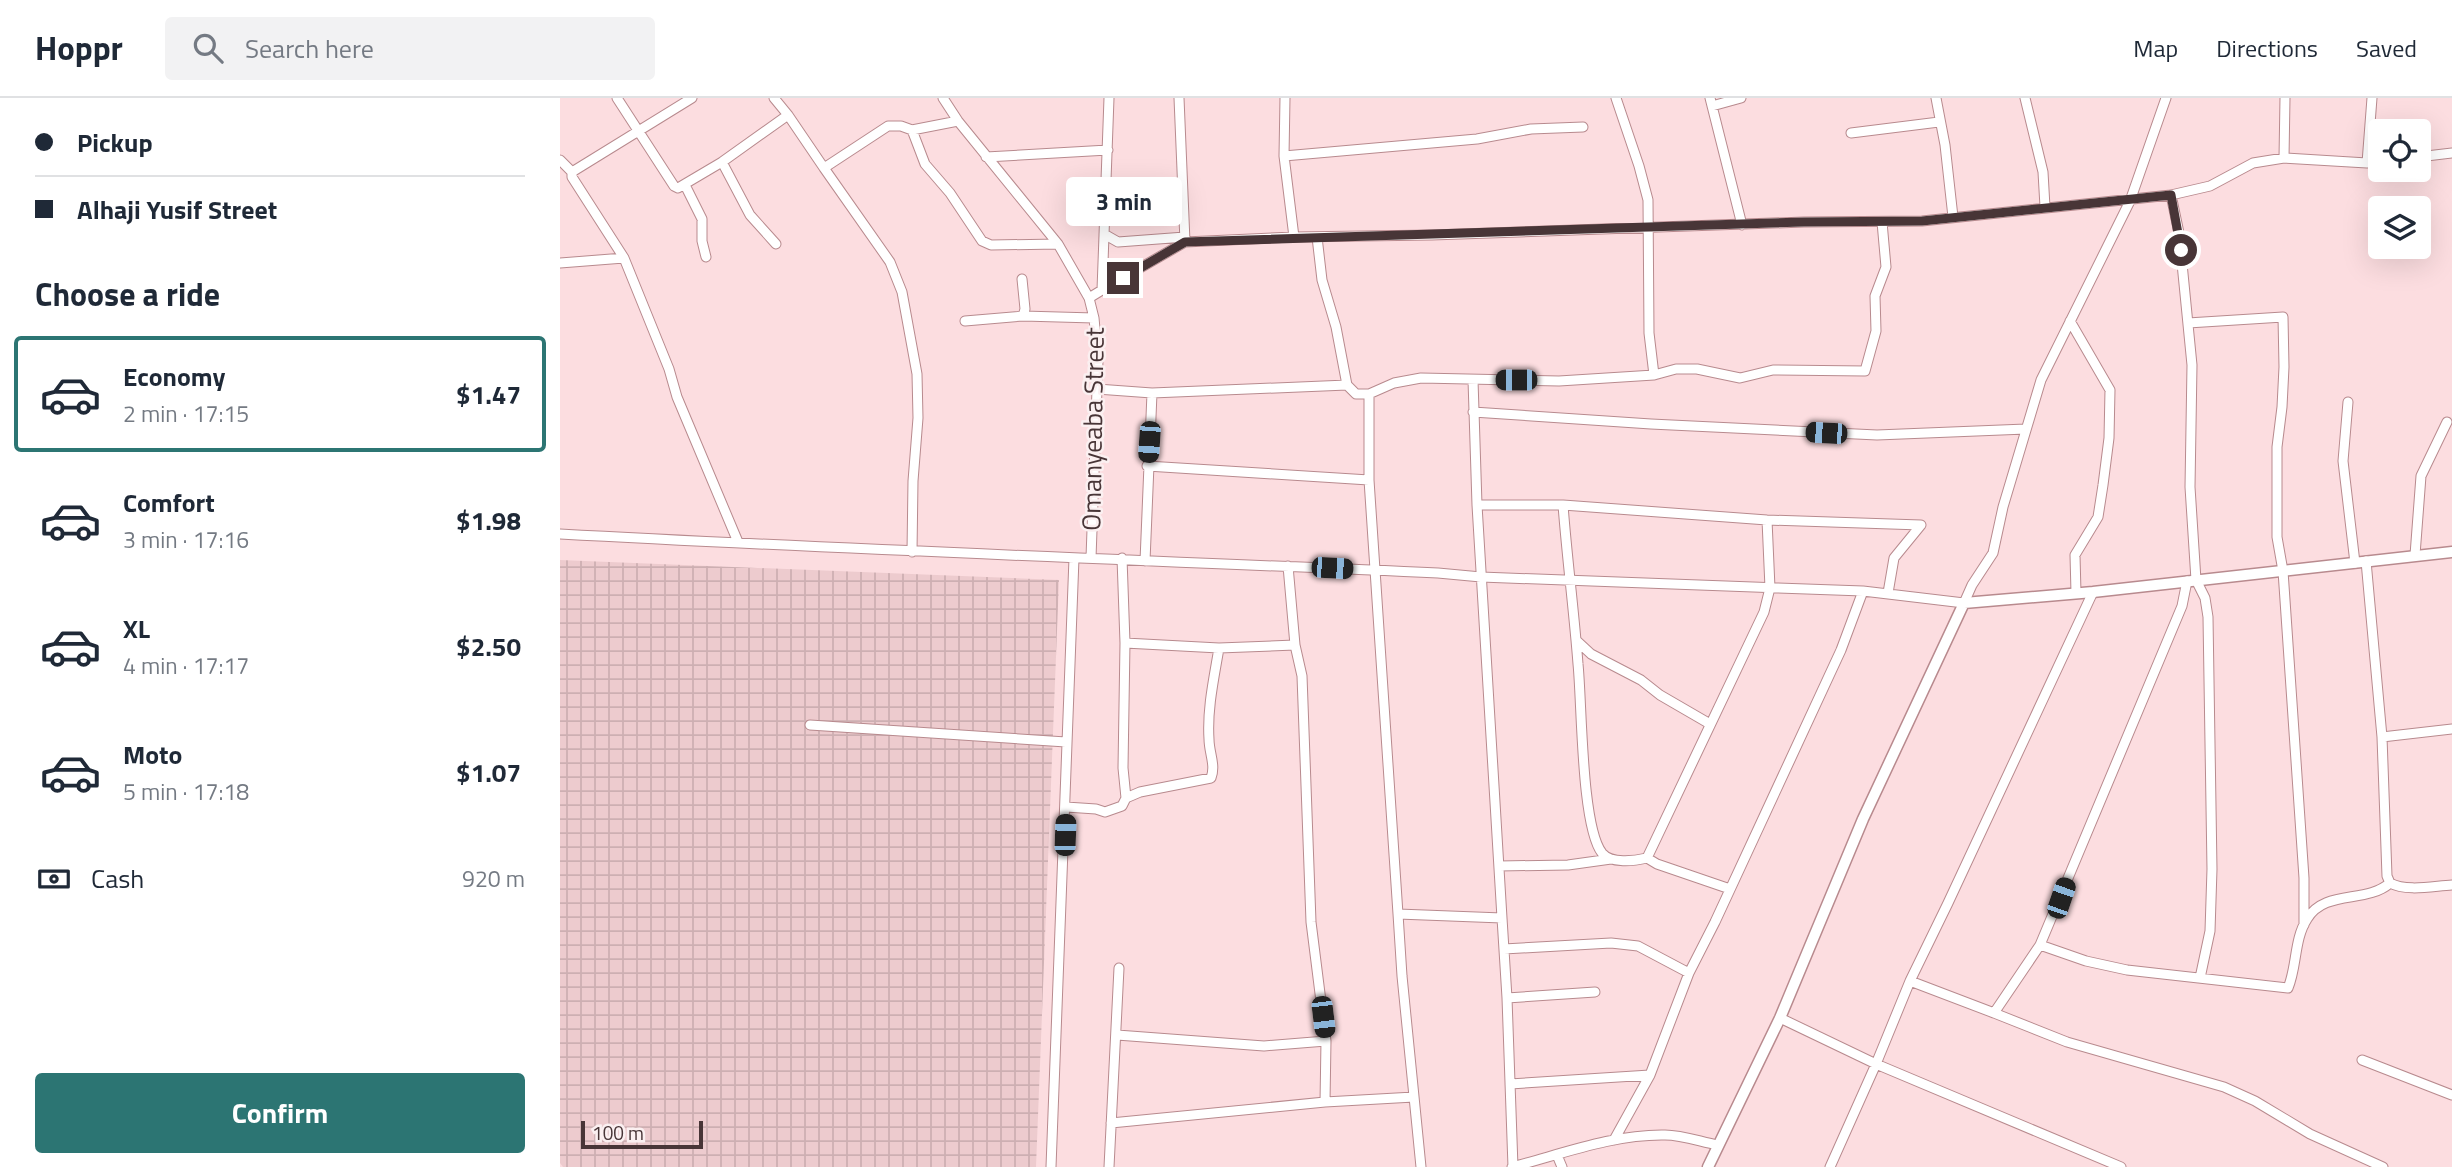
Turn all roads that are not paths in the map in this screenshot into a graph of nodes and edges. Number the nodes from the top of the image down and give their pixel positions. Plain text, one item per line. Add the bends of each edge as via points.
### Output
1 (617, 98) edge
2 (692, 98) edge
3 (774, 98) edge
4 (943, 98) edge
5 (1109, 98) edge
6 (1179, 98) edge
7 (1285, 98) edge
8 (1616, 98) edge
9 (1741, 98) edge
10 (1936, 98) edge
11 (2025, 98) edge
12 (2166, 98) edge
13 (2285, 98) edge
14 (2372, 98) edge
15 (1711, 102) edge
16 (788, 115) junction
17 (957, 121) junction
18 (1939, 122) junction
19 (1583, 127) dead end
20 (912, 130) junction
21 (638, 131) junction
22 (1851, 133) dead end
23 (1108, 150) junction
24 (2452, 153) edge
25 (2431, 155) edge
26 (1284, 156) junction
27 (986, 157) junction
28 (2284, 158) junction
29 (560, 160) edge
30 (722, 162) junction
31 (2367, 163) joint
32 (824, 168) junction
33 (572, 172) junction
34 (685, 185) junction
35 (2171, 195) junction
36 (2130, 201) junction
37 (2046, 207) junction
38 (1953, 217) junction
39 (1882, 222) junction
40 (1742, 225) junction
41 (1649, 227) junction
42 (1104, 234) junction
43 (1294, 237) junction
44 (1317, 237) junction
45 (1185, 240) junction
46 (776, 244) dead end
47 (1058, 244) junction
48 (706, 257) dead end
49 (624, 258) junction
50 (560, 263) edge
51 (1022, 279) dead end
52 (1102, 290) junction
53 (1089, 298) junction
54 (1023, 316) junction
55 (1094, 317) junction
56 (965, 321) dead end
57 (2070, 321) junction
58 (2188, 323) junction
59 (1654, 375) junction
60 (1474, 380) junction
61 (1347, 385) junction
62 (1097, 389) junction
63 (1152, 393) junction
64 (1369, 394) junction
65 (2348, 402) dead end
66 (1473, 412) junction
67 (2446, 422) dead end
68 (2026, 429) junction
69 (1147, 466) junction
70 (1369, 480) junction
71 (1477, 505) junction
72 (1563, 505) junction
73 (1767, 520) junction
74 (560, 534) edge
75 (738, 542) junction
76 (912, 552) junction
77 (2452, 552) edge
78 (2415, 555) junction
79 (1074, 558) junction
80 (1091, 558) junction
81 (1122, 558) junction
82 (1145, 561) junction
83 (2360, 562) junction
84 (1288, 566) junction
85 (1375, 570) junction
86 (2284, 571) junction
87 (1481, 577) junction
88 (1569, 580) junction
89 (2192, 581) junction
90 (1770, 588) junction
91 (1863, 591) junction
92 (2093, 592) junction
93 (1888, 593) junction
94 (2076, 593) junction
95 (1964, 603) junction
96 (1577, 640) junction
97 (1125, 643) junction
98 (1295, 645) junction
99 (1219, 648) junction
100 (1710, 724) junction
101 (810, 725) dead end
102 (2452, 730) edge
103 (2382, 737) junction
104 (1066, 742) junction
105 (1126, 798) junction
106 (1066, 807) junction
107 (1647, 858) junction
108 (1611, 859) junction
109 (1499, 866) junction
110 (2390, 883) junction
111 (2452, 885) edge
112 (1730, 889) junction
113 (1398, 914) junction
114 (1502, 918) junction
115 (2304, 925) junction
116 (2040, 945) junction
117 (1504, 949) junction
118 (1119, 968) dead end
119 (1689, 973) junction
120 (2200, 978) junction
121 (1910, 981) junction
122 (1595, 992) dead end
123 (1507, 998) junction
124 (1994, 1013) junction
125 (1780, 1018) junction
126 (1117, 1035) junction
127 (1326, 1041) junction
128 (2362, 1060) dead end
129 (1876, 1064) junction
130 (1650, 1075) junction
131 (1510, 1084) junction
132 (2452, 1096) edge
133 (1414, 1097) junction
134 (1325, 1102) junction
135 (1111, 1123) junction
136 (1614, 1140) junction
137 (1718, 1145) junction
138 (1558, 1155) junction
139 (1051, 1167) edge
140 (1109, 1167) edge
141 (1422, 1167) edge
142 (1512, 1167) edge
143 (1562, 1167) edge
144 (1708, 1167) edge
145 (1830, 1167) edge
146 (2121, 1167) edge
147 (2384, 1167) edge

1 - 21 street
2 - 21 street
3 - 16 street
4 - 17 street, Omanyeaba Street
5 - 23 street
6 - 45 street
7 - 26 street
8 - 41 street via 1645,187
9 - 15 street
10 - 18 street
11 - 37 street via 2043,172
12 - 36 street
13 - 28 street
14 - 31 street
15 - 40 street
16 - 30 street
16 - 32 street
17 - 20 street
17 - 27 street, Omanyeaba Street
18 - 22 street
18 - 38 street
19 - 26 street
20 - 32 street via 888,126
20 - 47 street via 925,164 982,241 991,245
21 - 33 street
21 - 34 street via 674,186
23 - 27 street
23 - 42 street
24 - 25 street
26 - 43 street
27 - 47 street, Omanyeaba Street
28 - 31 street
28 - 35 street via 2253,163 2210,186
29 - 33 street
30 - 34 street
30 - 46 street via 750,215
32 - 76 street via 898,276 907,314 919,396
33 - 49 street
34 - 48 street via 702,219
35 - 36 street
35 - 58 street
36 - 37 street
36 - 57 street
37 - 38 street
38 - 39 street
39 - 40 street
39 - 59 street via 1886,267 1875,296 1876,331 1865,372 1773,370 1740,379 1676,369
40 - 41 street
41 - 44 street
41 - 59 street via 1649,333
42 - 45 street via 1118,242
42 - 52 street
43 - 44 street
43 - 45 street
44 - 61 street via 1322,280
45 - 52 street
47 - 53 street, Omanyeaba Street
49 - 50 street
49 - 75 street
51 - 54 street
52 - 53 street
53 - 55 street, Omanyeaba Street
54 - 55 street
54 - 56 street
55 - 62 street, Omanyeaba Street
57 - 68 street via 2040,380
57 - 94 street via 2108,386 2110,405 2098,517 2075,555
58 - 86 street via 2283,317 2277,537
58 - 89 street
59 - 60 street
60 - 64 street via 1408,380
60 - 66 street
61 - 63 street
61 - 64 street via 1356,394
62 - 63 street
62 - 80 street, Omanyeaba Street
63 - 69 street
64 - 70 street
65 - 83 street via 2343,461
66 - 68 street via 1877,435
66 - 71 street
67 - 78 street via 2421,476
68 - 95 street via 1993,553
69 - 70 street
69 - 82 street
70 - 85 street
71 - 72 street
71 - 87 street
72 - 73 street
72 - 88 street
73 - 90 street
73 - 93 street via 1921,525 1897,552
74 - 75 street
75 - 76 street
76 - 79 street
77 - 78 street
78 - 83 street
79 - 80 street
79 - 104 street
80 - 81 street
81 - 82 street
81 - 97 street
82 - 84 street
83 - 86 street
83 - 103 street
84 - 85 street
84 - 98 street
85 - 87 street
85 - 113 street
86 - 89 street
86 - 115 street
87 - 88 street
87 - 109 street
88 - 90 street
88 - 96 street
89 - 92 street
89 - 116 street
89 - 120 street via 2205,597 2208,617 2212,869 2210,932
90 - 91 street
90 - 100 street via 1760,623
91 - 93 street
91 - 112 street via 1841,650
92 - 94 street
92 - 121 street
93 - 95 street
94 - 95 street
95 - 125 street via 1863,819
96 - 100 street via 1591,654
96 - 108 street via 1588,803 1597,845
97 - 99 street
97 - 105 street
98 - 99 street
98 - 127 street via 1302,676 1311,922
99 - 105 street via 1211,697 1211,778
100 - 107 street
101 - 104 street
102 - 103 street
103 - 110 street
104 - 106 street
105 - 106 street via 1122,806 1105,812
106 - 139 street
107 - 108 street
107 - 112 street
108 - 109 street via 1568,866
109 - 114 street
110 - 111 street
110 - 115 street via 2375,893 2327,902 2308,916
112 - 119 street
113 - 114 street
113 - 133 street
114 - 117 street
115 - 120 street via 2288,988
116 - 120 street via 2127,970
116 - 124 street
117 - 119 street via 1611,943 1638,946
117 - 123 street
118 - 126 street
119 - 130 street
121 - 124 street
121 - 129 street
122 - 123 street
123 - 131 street
124 - 147 street via 2067,1042 2224,1087 2311,1135
125 - 129 street
125 - 137 street
126 - 127 street via 1264,1046
126 - 135 street
127 - 134 street
128 - 132 street
129 - 145 street
129 - 146 street
130 - 131 street
130 - 136 street
131 - 142 street
133 - 134 street
133 - 141 street
134 - 135 street
135 - 140 street
136 - 137 street via 1668,1135
136 - 138 street
137 - 144 street
138 - 142 street
138 - 143 street

